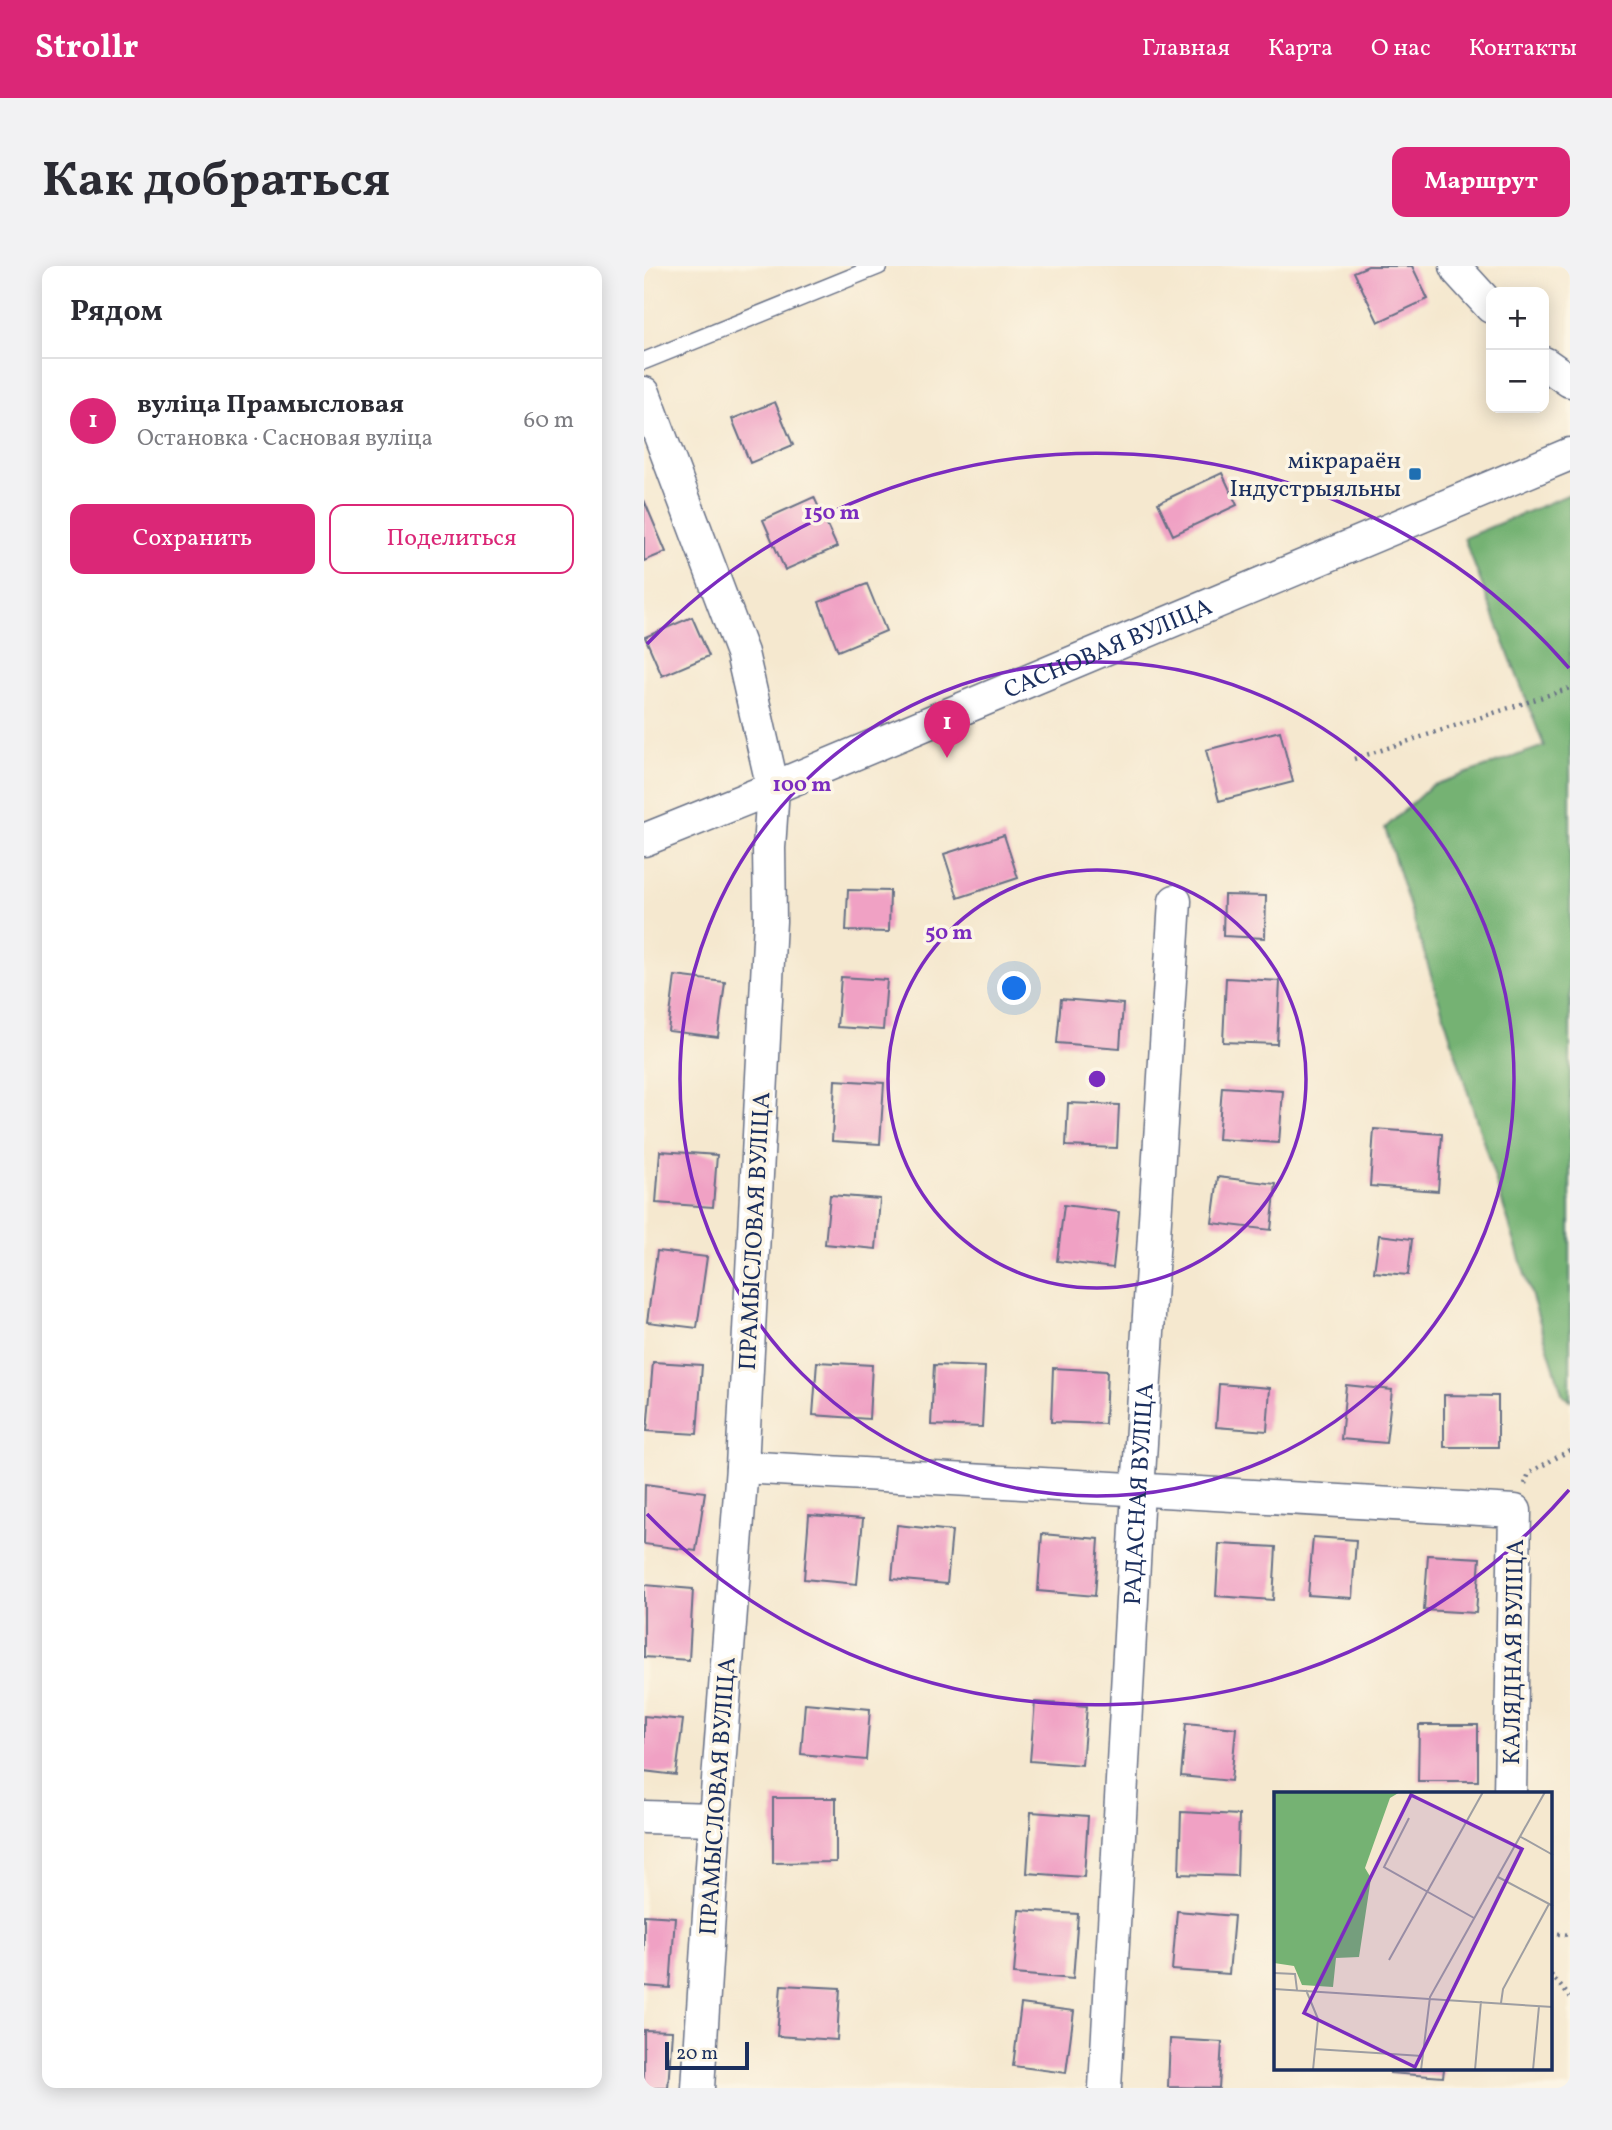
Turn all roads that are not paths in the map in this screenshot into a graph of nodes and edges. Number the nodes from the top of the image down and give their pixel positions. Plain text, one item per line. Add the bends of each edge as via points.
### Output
1 (879, 266) edge
2 (1456, 266) edge
3 (1486, 302) edge
4 (644, 361) edge
5 (1549, 366) edge
6 (1570, 381) edge
7 (644, 393) edge
8 (1570, 454) edge
9 (773, 788) junction
10 (644, 840) edge
11 (1175, 901) dead end
12 (742, 1467) junction
13 (1138, 1491) junction
14 (1510, 1792) edge
15 (644, 1817) edge
16 (715, 1819) junction
17 (698, 2088) edge
18 (1105, 2088) edge

1 - 4 lane
2 - 3 street
5 - 6 street
7 - 9 street, ПРАМЫСЛОВАЯ ВУЛІЦА via 742,653
8 - 9 street, САСНОВАЯ ВУЛІЦА
9 - 10 street, САСНОВАЯ ВУЛІЦА
9 - 12 street, ПРАМЫСЛОВАЯ ВУЛІЦА
11 - 13 street, РАДАСНАЯ ВУЛІЦА
12 - 13 street
12 - 16 street, ПРАМЫСЛОВАЯ ВУЛІЦА
13 - 14 street, КАЛЯДНАЯ ВУЛІЦА via 1515,1511
13 - 18 street, РАДАСНАЯ ВУЛІЦА
15 - 16 street
16 - 17 street, ПРАМЫСЛОВАЯ ВУЛІЦА

